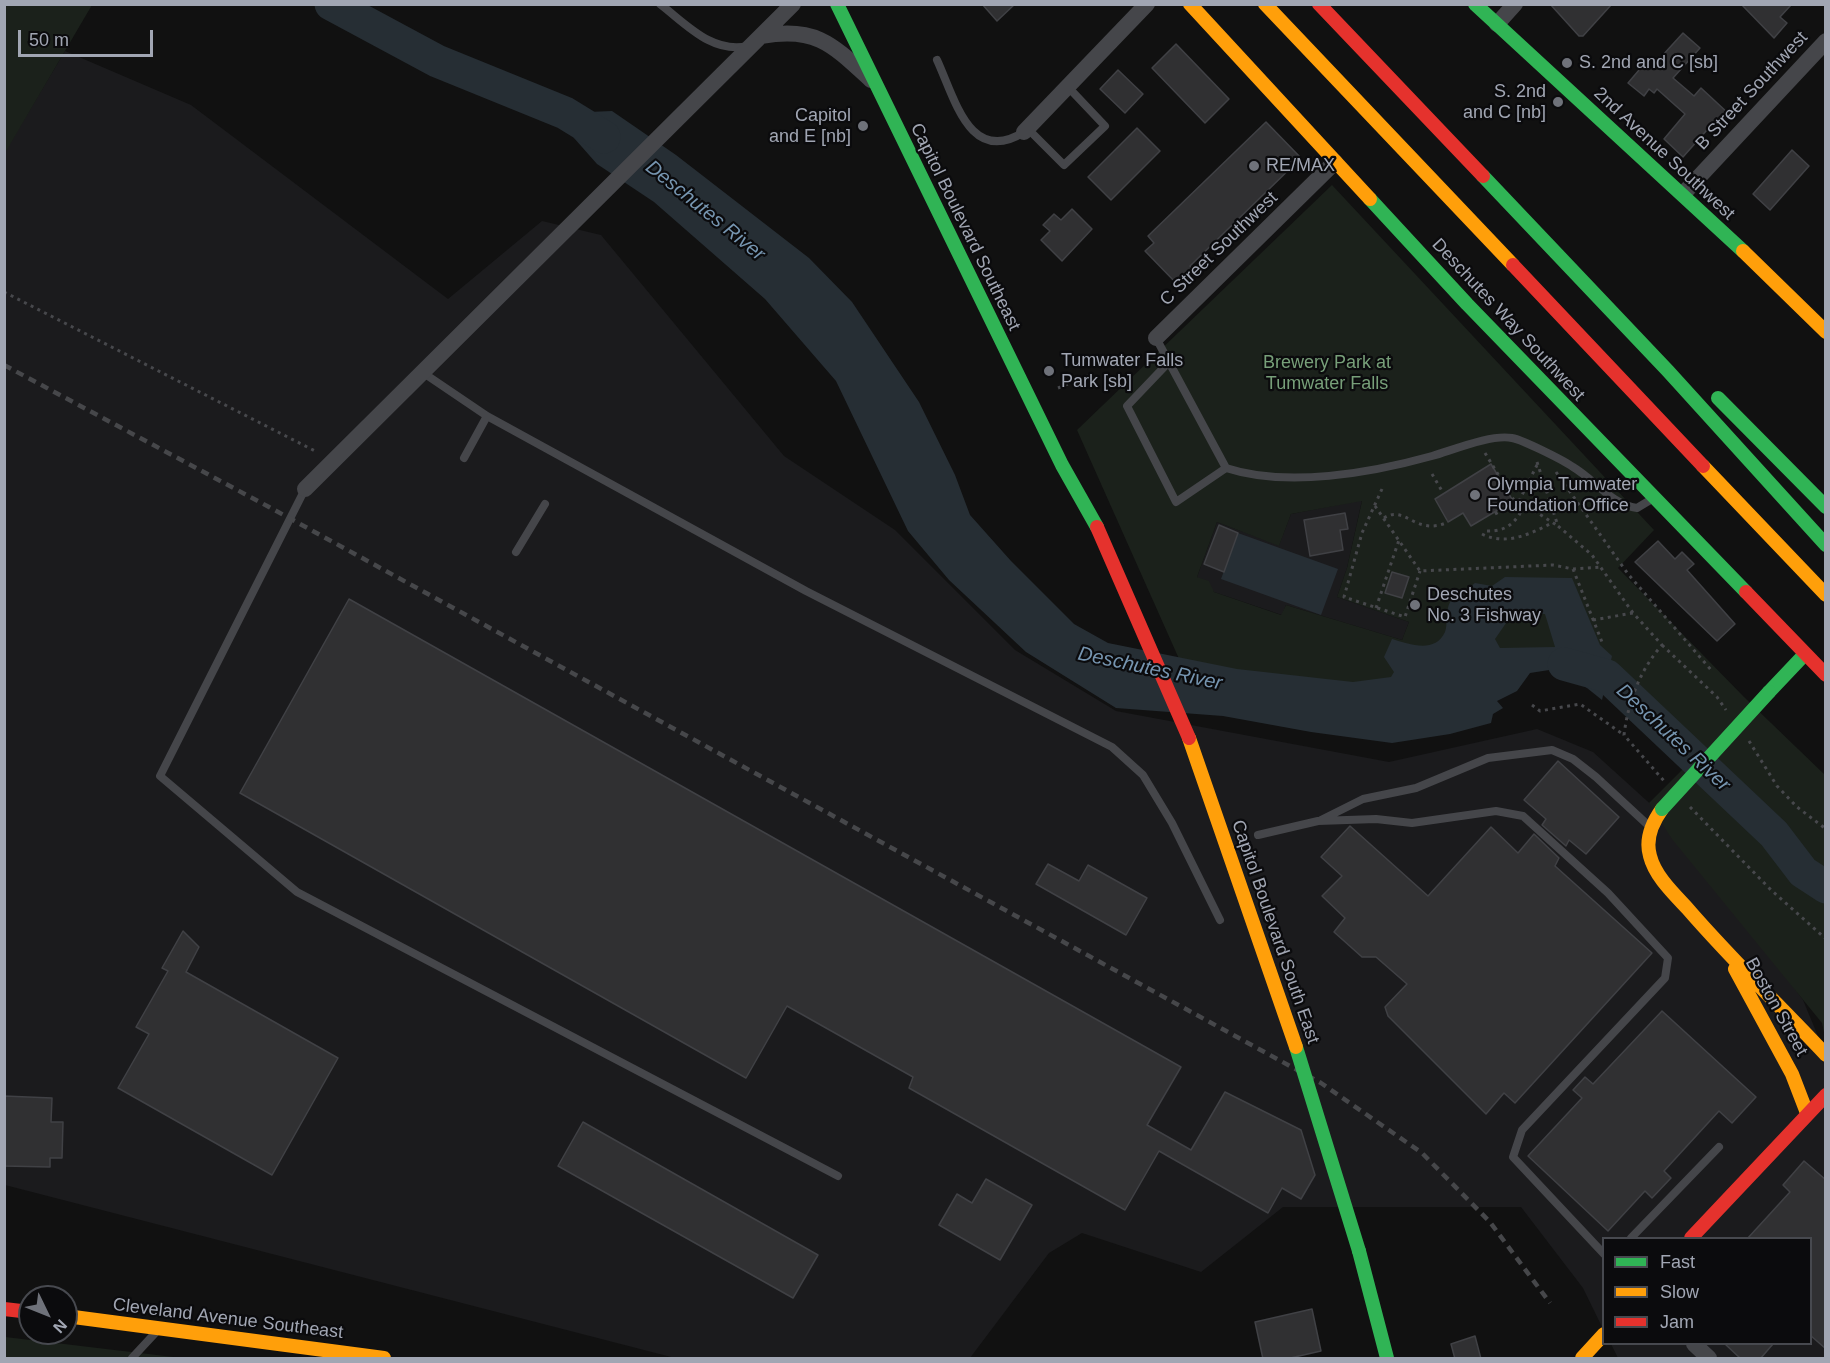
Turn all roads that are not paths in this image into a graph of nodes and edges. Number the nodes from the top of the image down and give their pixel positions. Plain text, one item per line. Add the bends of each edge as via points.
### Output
1 (660, 4) edge
2 (793, 4) edge
3 (837, 4) edge
4 (1147, 4) edge
5 (1190, 4) edge
6 (1265, 4) edge
7 (1319, 4) edge
8 (1475, 4) edge
9 (1515, 4) edge
10 (1497, 24) junction
11 (1352, 38) junction
12 (756, 41) junction
13 (1826, 41) edge
14 (937, 60) dead end
15 (874, 82) junction
16 (1068, 87) junction
17 (1026, 130) junction
18 (1335, 162) junction
19 (1683, 194) junction
20 (1553, 229) dead end
21 (1826, 332) edge
22 (1156, 338) joint
23 (1168, 363) junction
24 (422, 372) junction
25 (1710, 389) dead end
26 (487, 416) junction
27 (464, 458) dead end
28 (1226, 468) junction
29 (305, 489) joint
30 (1653, 498) junction
31 (544, 504) dead end
32 (1826, 507) edge
33 (1097, 527) joint
34 (1826, 545) edge
35 (516, 552) dead end
36 (1826, 595) edge
37 (1805, 654) junction
38 (1826, 675) edge
39 (1318, 821) junction
40 (1650, 827) junction
41 (1258, 835) dead end
42 (1220, 920) dead end
43 (1726, 952) junction
44 (1826, 1055) edge
45 (1824, 1099) edge
46 (1807, 1113) junction
47 (1719, 1147) dead end
48 (838, 1176) dead end
49 (1633, 1237) edge
50 (1693, 1237) edge
51 (1602, 1252) edge
52 (78, 1318) edge
53 (160, 1328) junction
54 (1602, 1336) edge
55 (1695, 1345) edge
56 (132, 1359) edge
57 (384, 1359) edge
58 (1387, 1359) edge
59 (1582, 1359) edge
60 (1709, 1359) edge

1 - 12 lane via 717,45 732,50
2 - 12 street
3 - 15 main road, Capitol Boulevard Southeast
4 - 16 street
5 - 18 main road, Deschutes Way Southwest
6 - 36 main road
7 - 11 main road
8 - 10 main road, 2nd Avenue Southwest
9 - 10 street
10 - 19 main road, 2nd Avenue Southwest
11 - 20 main road via 1405,77
11 - 34 main road via 1668,371
12 - 15 street via 787,31 824,40
12 - 24 street
13 - 19 street, B Street Southwest
14 - 17 lane via 964,119 984,141 1010,141
15 - 33 main road, Capitol Boulevard Southeast via 1062,465
16 - 17 street
16 - 17 lane via 1105,126 1064,165
18 - 22 street, C Street Southwest
18 - 30 main road, Deschutes Way Southwest
19 - 21 main road, 2nd Avenue Southwest
22 - 23 lane
23 - 28 lane
23 - 28 lane via 1126,406 1176,502
24 - 26 lane
24 - 29 street
25 - 32 main road
26 - 27 lane
26 - 42 lane via 806,591 1112,747 1143,775 1172,823
28 - 30 lane via 1266,476 1317,476 1385,468 1496,438 1512,438 1573,467 1624,506 1637,508
29 - 48 lane via 160,776 297,892
30 - 37 main road, Deschutes Way Southwest
31 - 35 lane
33 - 58 main road, Capitol Boulevard South East, bridge via 1189,739 1264,951 1327,1142
37 - 38 main road, Deschutes Way Southwest
37 - 40 main road, bridge via 1662,809
39 - 40 lane via 1363,800 1416,788 1488,758 1552,750 1581,765
39 - 41 lane
39 - 51 lane via 1376,819 1412,823 1496,811 1523,816 1608,893 1668,958 1665,978 1522,1130 1513,1157
40 - 43 main road via 1651,860 1661,878
43 - 44 main road
43 - 46 main road, Boston Street via 1792,1074
45 - 46 main road
46 - 50 main road
47 - 49 lane
52 - 53 main road, Cleveland Avenue Southeast
53 - 56 lane
53 - 57 main road, Cleveland Avenue Southeast
54 - 59 main road
55 - 60 street

